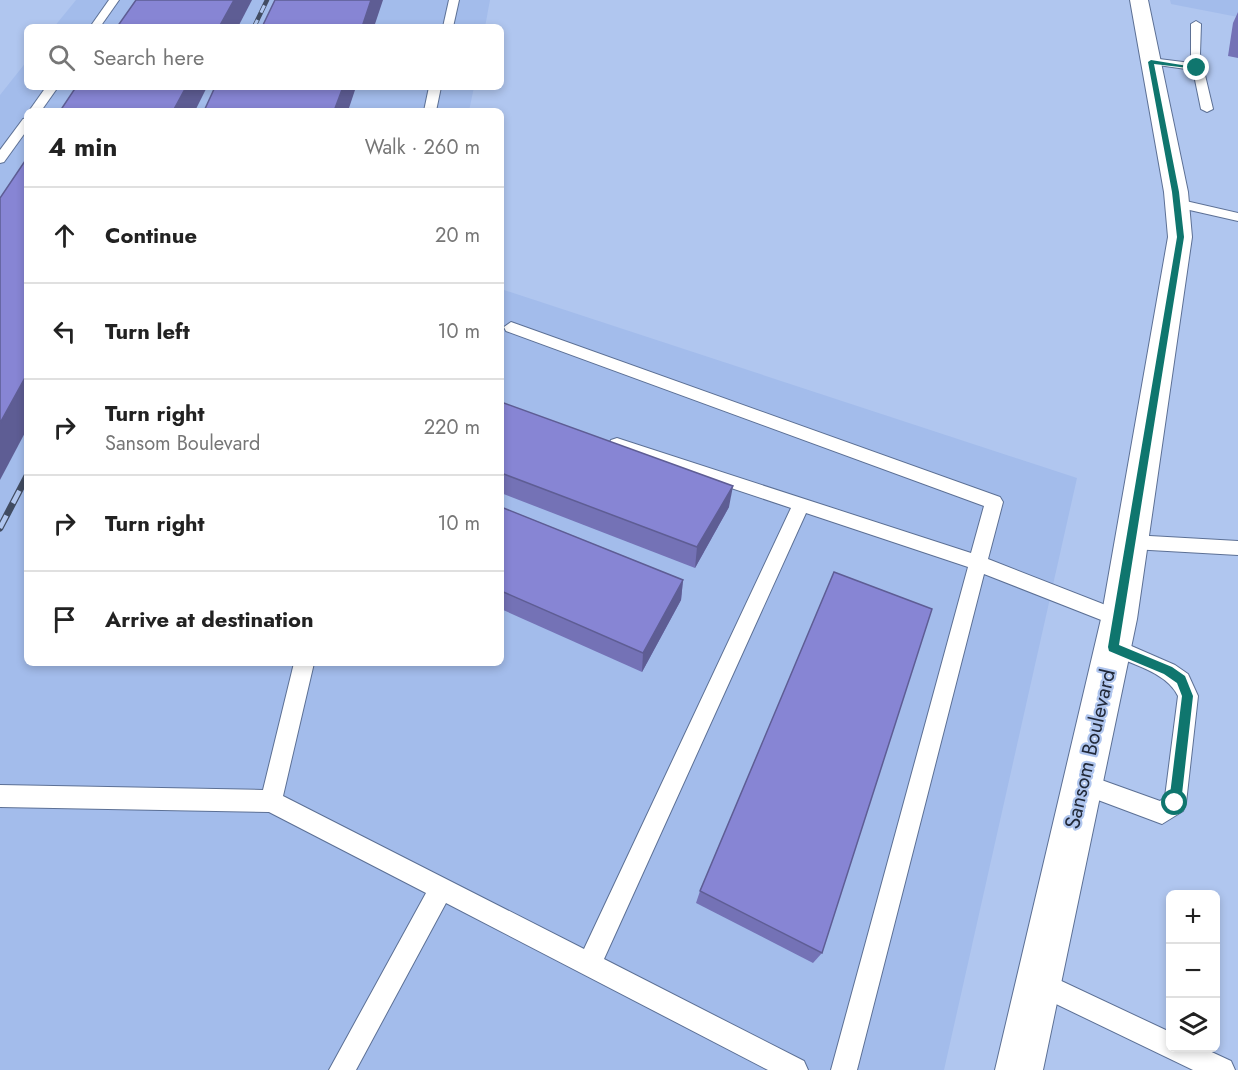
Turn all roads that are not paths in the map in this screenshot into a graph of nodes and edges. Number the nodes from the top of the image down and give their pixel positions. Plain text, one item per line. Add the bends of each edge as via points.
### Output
1 (114, 0) edge
2 (454, 0) edge
3 (1139, 0) edge
4 (97, 24) edge
5 (449, 24) edge
6 (1196, 24) dead end
7 (1151, 62) junction
8 (1197, 68) junction
9 (50, 90) edge
10 (434, 90) edge
11 (36, 108) edge
12 (431, 108) edge
13 (1207, 109) dead end
14 (24, 126) edge
15 (0, 159) edge
16 (1177, 204) junction
17 (1238, 218) edge
18 (511, 327) dead end
19 (601, 439) edge
20 (801, 506) junction
21 (1132, 542) junction
22 (1238, 549) edge
23 (978, 563) junction
24 (1116, 633) junction
25 (303, 666) edge
26 (1082, 784) junction
27 (0, 796) edge
28 (271, 801) junction
29 (442, 888) junction
30 (589, 964) junction
31 (1038, 982) junction
32 (1166, 1043) edge
33 (1185, 1052) edge
34 (342, 1070) edge
35 (795, 1070) edge
36 (844, 1070) edge
37 (1019, 1070) edge
38 (1222, 1070) edge

1 - 4 lane
2 - 5 lane
3 - 7 street, Sansom Boulevard
6 - 8 lane
7 - 8 lane
7 - 16 street, Sansom Boulevard
8 - 13 lane
9 - 11 lane
10 - 12 lane
14 - 15 lane
16 - 17 lane
16 - 21 street, Sansom Boulevard via 1180,237
18 - 23 lane via 994,502
19 - 20 lane
20 - 23 lane
20 - 30 lane
21 - 22 lane
21 - 24 street, Sansom Boulevard
23 - 24 lane
23 - 36 lane
24 - 26 street, Sansom Boulevard
24 - 26 lane via 1181,680 1188,696 1175,803 1162,813
25 - 28 lane
26 - 31 street, Sansom Boulevard
27 - 28 lane
28 - 29 lane
29 - 30 lane
29 - 34 lane
30 - 35 lane
31 - 32 lane
31 - 37 street, Sansom Boulevard
33 - 38 lane

